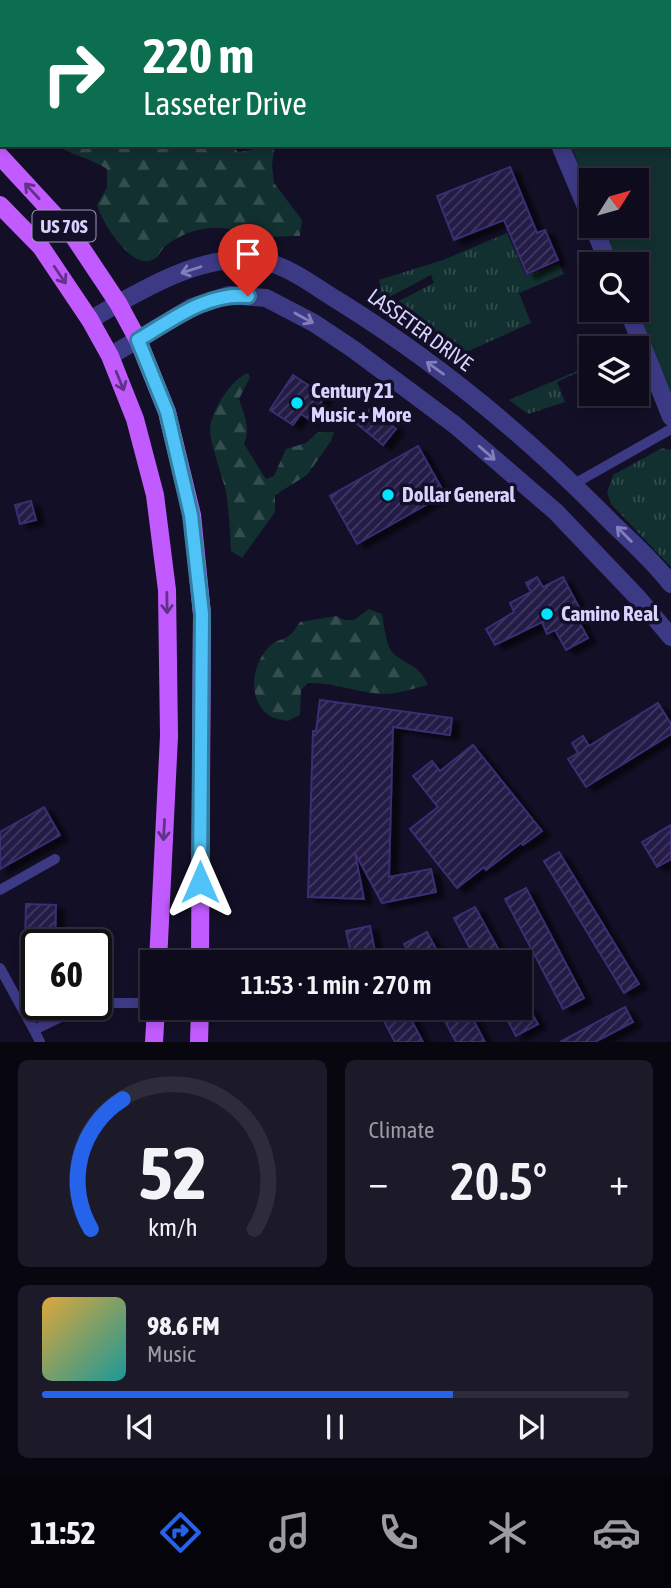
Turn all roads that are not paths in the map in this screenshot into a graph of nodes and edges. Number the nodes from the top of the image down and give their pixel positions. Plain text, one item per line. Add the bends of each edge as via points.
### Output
1 (561, 147) edge
2 (0, 156) edge
3 (579, 191) edge
4 (0, 205) edge
5 (118, 303) junction
6 (90, 320) junction
7 (633, 322) edge
8 (138, 340) junction
9 (110, 356) junction
10 (671, 417) edge
11 (671, 429) edge
12 (575, 484) junction
13 (671, 584) edge
14 (671, 637) edge
15 (55, 859) dead end
16 (0, 890) edge
17 (159, 950) edge
18 (200, 950) edge
19 (0, 968) edge
20 (112, 1003) edge
21 (140, 1003) edge
22 (55, 1020) edge
23 (155, 1020) edge
24 (200, 1020) edge
25 (34, 1030) junction
26 (40, 1042) edge
27 (154, 1042) edge
28 (199, 1042) edge

1 - 3 street
5 -> 2 main road, US 70S via 72,234
4 -> 6 main road, US 70S via 41,247
5 - 6 street, LASSETER DRIVE
5 - 8 main road, US 70S
12 -> 5 street, LASSETER DRIVE via 458,385 371,321 296,274 262,261 220,261 176,275
6 - 9 main road, US 70S
7 - 10 street
8 - 9 street
8 -> 14 street via 192,307 229,295 266,298 313,323 446,418 542,500
8 - 18 main road, US 70S via 167,412 188,502 202,614
9 -> 17 main road, US 70S via 135,419 155,495 167,590 169,736
11 - 12 lane
13 -> 12 street, LASSETER DRIVE
15 - 16 lane
19 - 25 lane
20 - 21 lane
22 - 25 lane
23 - 27 main road
24 - 28 main road
25 - 26 lane

